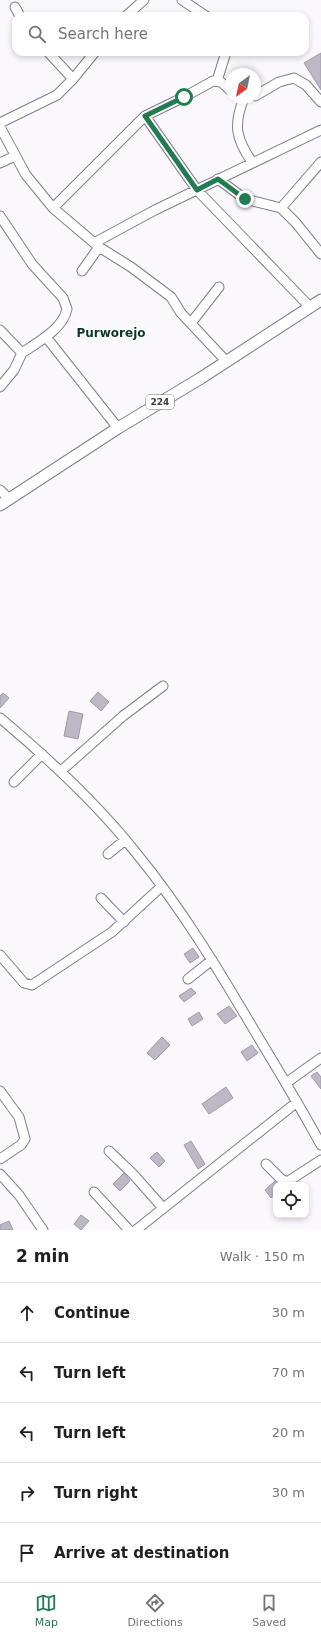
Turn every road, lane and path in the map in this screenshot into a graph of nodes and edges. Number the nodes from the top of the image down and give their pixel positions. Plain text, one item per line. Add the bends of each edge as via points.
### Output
1 (144, 0) edge
2 (182, 0) edge
3 (15, 7) dead end
4 (18, 12) edge
5 (130, 12) edge
6 (200, 12) edge
7 (52, 56) edge
8 (92, 56) edge
9 (225, 56) edge
10 (73, 79) junction
11 (217, 80) junction
12 (225, 86) edge
13 (261, 92) edge
14 (321, 102) edge
15 (242, 104) edge
16 (145, 116) junction
17 (0, 123) edge
18 (0, 127) edge
19 (321, 130) edge
20 (15, 156) junction
21 (252, 162) junction
22 (321, 162) edge
23 (0, 163) edge
24 (218, 179) junction
25 (197, 190) junction
26 (53, 208) junction
27 (281, 208) junction
28 (0, 216) edge
29 (97, 245) junction
30 (321, 254) edge
31 (82, 270) dead end
32 (219, 287) dead end
33 (321, 300) edge
34 (310, 308) junction
35 (191, 323) junction
36 (0, 330) edge
37 (46, 337) junction
38 (22, 353) junction
39 (226, 361) junction
40 (0, 388) edge
41 (118, 428) junction
42 (0, 490) edge
43 (5, 502) edge
44 (163, 686) dead end
45 (0, 718) edge
46 (42, 754) junction
47 (61, 771) junction
48 (14, 782) dead end
49 (125, 840) junction
50 (108, 854) dead end
51 (162, 886) junction
52 (100, 898) dead end
53 (124, 922) junction
54 (0, 955) edge
55 (212, 960) junction
56 (188, 979) dead end
57 (321, 1058) edge
58 (286, 1083) junction
59 (0, 1091) edge
60 (297, 1102) junction
61 (321, 1145) edge
62 (109, 1151) dead end
63 (0, 1159) edge
64 (321, 1160) edge
65 (266, 1164) dead end
66 (0, 1174) edge
67 (94, 1192) dead end
68 (162, 1208) junction
69 (43, 1230) edge
70 (129, 1230) edge
71 (136, 1230) edge

1 - 5 street
2 - 6 street
3 - 4 street
7 - 10 street
8 - 10 street
9 - 11 street
10 - 17 street via 57,95
11 - 12 street
11 - 16 street
13 - 14 street via 279,82 294,78 306,85
15 - 21 street via 237,124 240,141
16 - 25 street
16 - 26 street
18 - 20 street
19 - 21 street
20 - 23 street
20 - 26 street
21 - 24 street
22 - 27 street
24 - 25 street
24 - 27 street via 245,199
25 - 29 street via 115,230
25 - 34 street
26 - 29 street
27 - 30 street
28 - 37 street via 32,264 66,304 64,317
29 - 31 street
29 - 35 street via 171,297
32 - 35 street
33 - 34 main road, 224
34 - 39 main road, 224
35 - 39 street
36 - 38 street
37 - 38 street
37 - 41 street
38 - 40 street via 14,370
39 - 41 main road, 224
41 - 43 main road, 224
42 - 43 street
44 - 47 street via 123,716
45 - 46 street
46 - 47 street
46 - 48 street
47 - 49 street
49 - 50 street
49 - 51 street
51 - 53 street
51 - 55 street
52 - 53 street
53 - 54 street via 32,985 24,983
55 - 56 street
55 - 58 street
57 - 58 street
58 - 60 street
59 - 63 street via 19,1117 25,1139 21,1145
60 - 61 street
60 - 68 street
62 - 68 street
64 - 65 street via 287,1182
66 - 69 street via 19,1195
67 - 70 street
68 - 71 street

